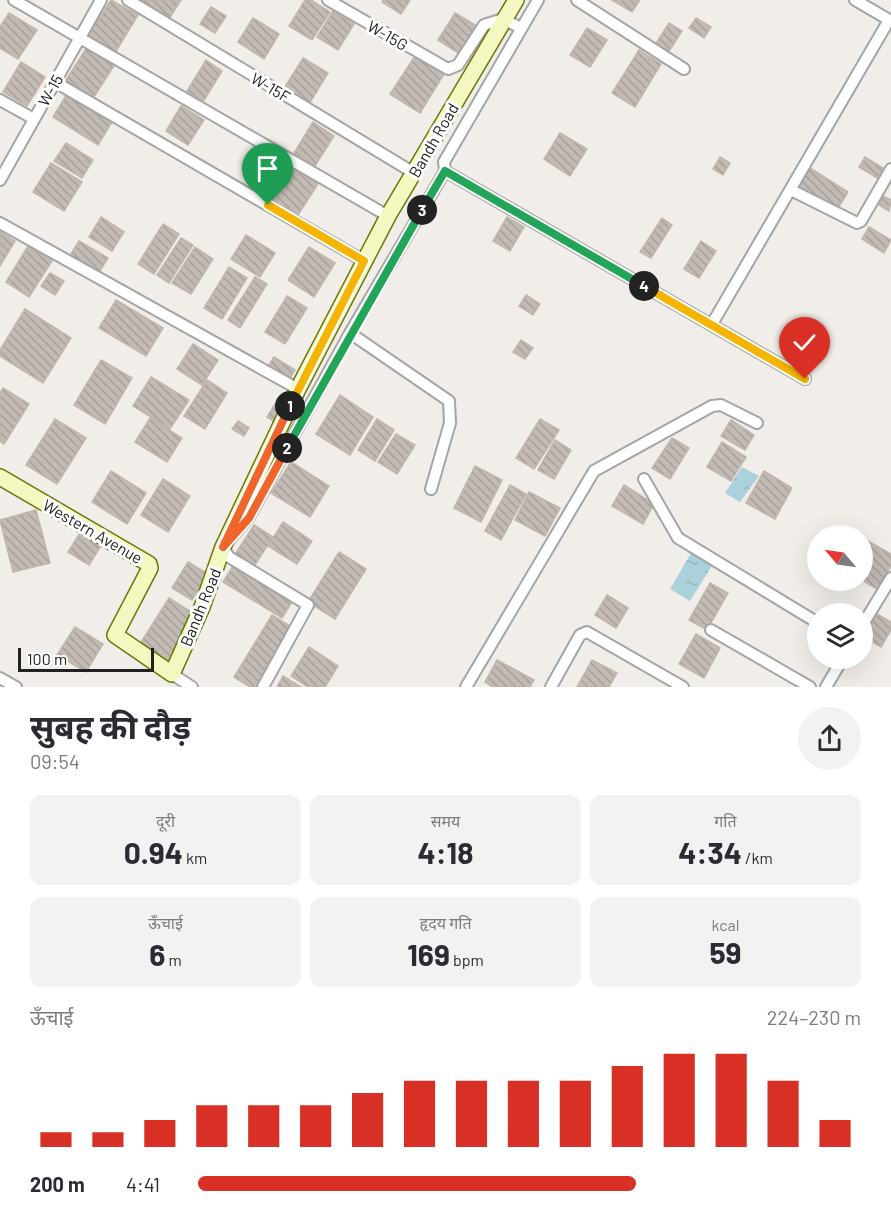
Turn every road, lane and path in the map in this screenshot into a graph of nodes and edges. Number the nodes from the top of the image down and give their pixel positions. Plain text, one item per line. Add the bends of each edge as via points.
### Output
1 (14, 0) edge
2 (101, 0) edge
3 (128, 0) edge
4 (328, 0) edge
5 (516, 0) edge
6 (538, 0) edge
7 (577, 0) edge
8 (855, 0) edge
9 (503, 19) junction
10 (890, 20) edge
11 (521, 28) junction
12 (80, 37) junction
13 (684, 69) dead end
14 (55, 82) junction
15 (0, 100) edge
16 (34, 120) junction
17 (891, 169) edge
18 (445, 171) junction
19 (414, 173) junction
20 (0, 180) edge
21 (791, 190) junction
22 (388, 216) junction
23 (0, 223) edge
24 (364, 261) junction
25 (712, 324) junction
26 (350, 333) junction
27 (805, 379) dead end
28 (298, 389) junction
29 (757, 423) dead end
30 (0, 477) edge
31 (644, 479) dead end
32 (431, 489) dead end
33 (223, 547) junction
34 (891, 578) edge
35 (873, 608) edge
36 (807, 615) edge
37 (711, 630) dead end
38 (837, 669) edge
39 (172, 674) junction
40 (0, 678) edge
41 (16, 687) edge
42 (192, 687) edge
43 (263, 687) edge
44 (466, 687) edge
45 (551, 687) edge
46 (683, 687) edge
47 (810, 687) edge
48 (826, 687) edge

1 - 12 street
2 - 12 street, W-15
3 - 19 street, W-15F
4 - 9 street, W-15G via 448,69 458,65 484,25
5 - 9 street, Bandh Road
6 - 11 street
7 - 13 street
8 - 10 street
9 - 11 street
9 - 19 street, Bandh Road
10 - 21 street
11 - 18 street via 444,162
12 - 14 street, W-15
12 - 22 street
14 - 16 street, W-15
14 - 24 street
15 - 16 street
16 - 20 street, W-15
17 - 21 street via 857,223
18 - 25 street
18 - 26 street
19 - 22 street, Bandh Road
21 - 25 street
22 - 24 street, Bandh Road
23 - 28 street
24 - 28 street, Bandh Road
25 - 27 street
26 - 32 street via 448,401 450,423
26 - 33 street via 249,518
28 - 33 street, Bandh Road
29 - 44 street via 721,405 712,406 594,471
30 - 39 street, Western Avenue via 149,564 115,634
31 - 36 street via 678,538
33 - 39 street, Bandh Road
33 - 43 street via 229,557 309,607
34 - 35 street
37 - 47 street
38 - 48 street
39 - 42 street
40 - 41 street
45 - 46 street via 580,635 587,632

